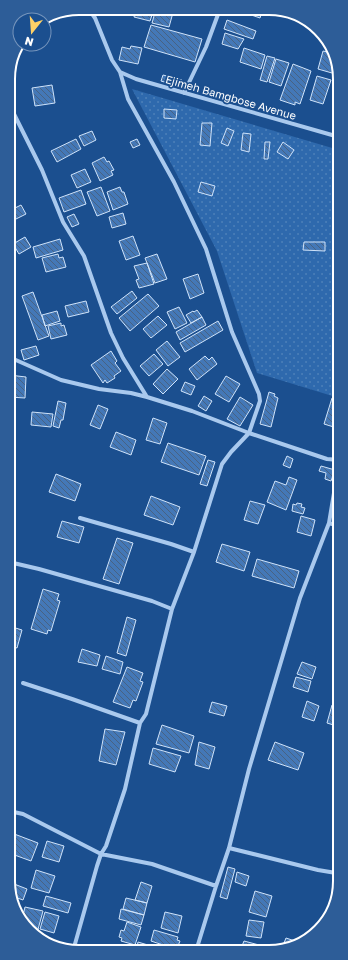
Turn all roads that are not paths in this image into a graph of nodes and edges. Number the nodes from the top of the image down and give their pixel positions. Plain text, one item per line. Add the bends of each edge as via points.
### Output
1 (93, 15) edge
2 (218, 15) edge
3 (120, 72) junction
4 (184, 93) junction
5 (15, 116) edge
6 (333, 135) edge
7 (15, 360) edge
8 (147, 397) junction
9 (249, 433) junction
10 (333, 460) edge
11 (333, 499) edge
12 (80, 518) dead end
13 (329, 523) junction
14 (333, 524) edge
15 (194, 552) junction
16 (15, 563) edge
17 (172, 609) junction
18 (23, 683) dead end
19 (140, 723) junction
20 (15, 812) edge
21 (229, 848) junction
22 (101, 854) junction
23 (333, 872) edge
24 (216, 886) junction
25 (74, 945) edge
26 (198, 945) edge

1 - 3 street via 112,60
2 - 4 street
3 - 4 street, Ejimeh Bamgbose Avenue via 136,80
3 - 9 street via 128,99 174,182 206,249 232,332 259,394 260,400
4 - 6 street, Ejimeh Bamgbose Avenue
5 - 8 street via 42,170 63,222 84,256 111,333
7 - 8 street via 72,384
8 - 9 street
9 - 10 street
9 - 15 street via 222,464
11 - 13 street
12 - 15 street
13 - 14 street
13 - 21 street via 300,598 249,769
15 - 17 street
16 - 17 street via 152,601
17 - 19 street via 146,714
18 - 19 street
19 - 22 street via 125,789
20 - 22 street
21 - 23 street
21 - 24 street
22 - 24 street via 152,864
22 - 25 street
24 - 26 street

